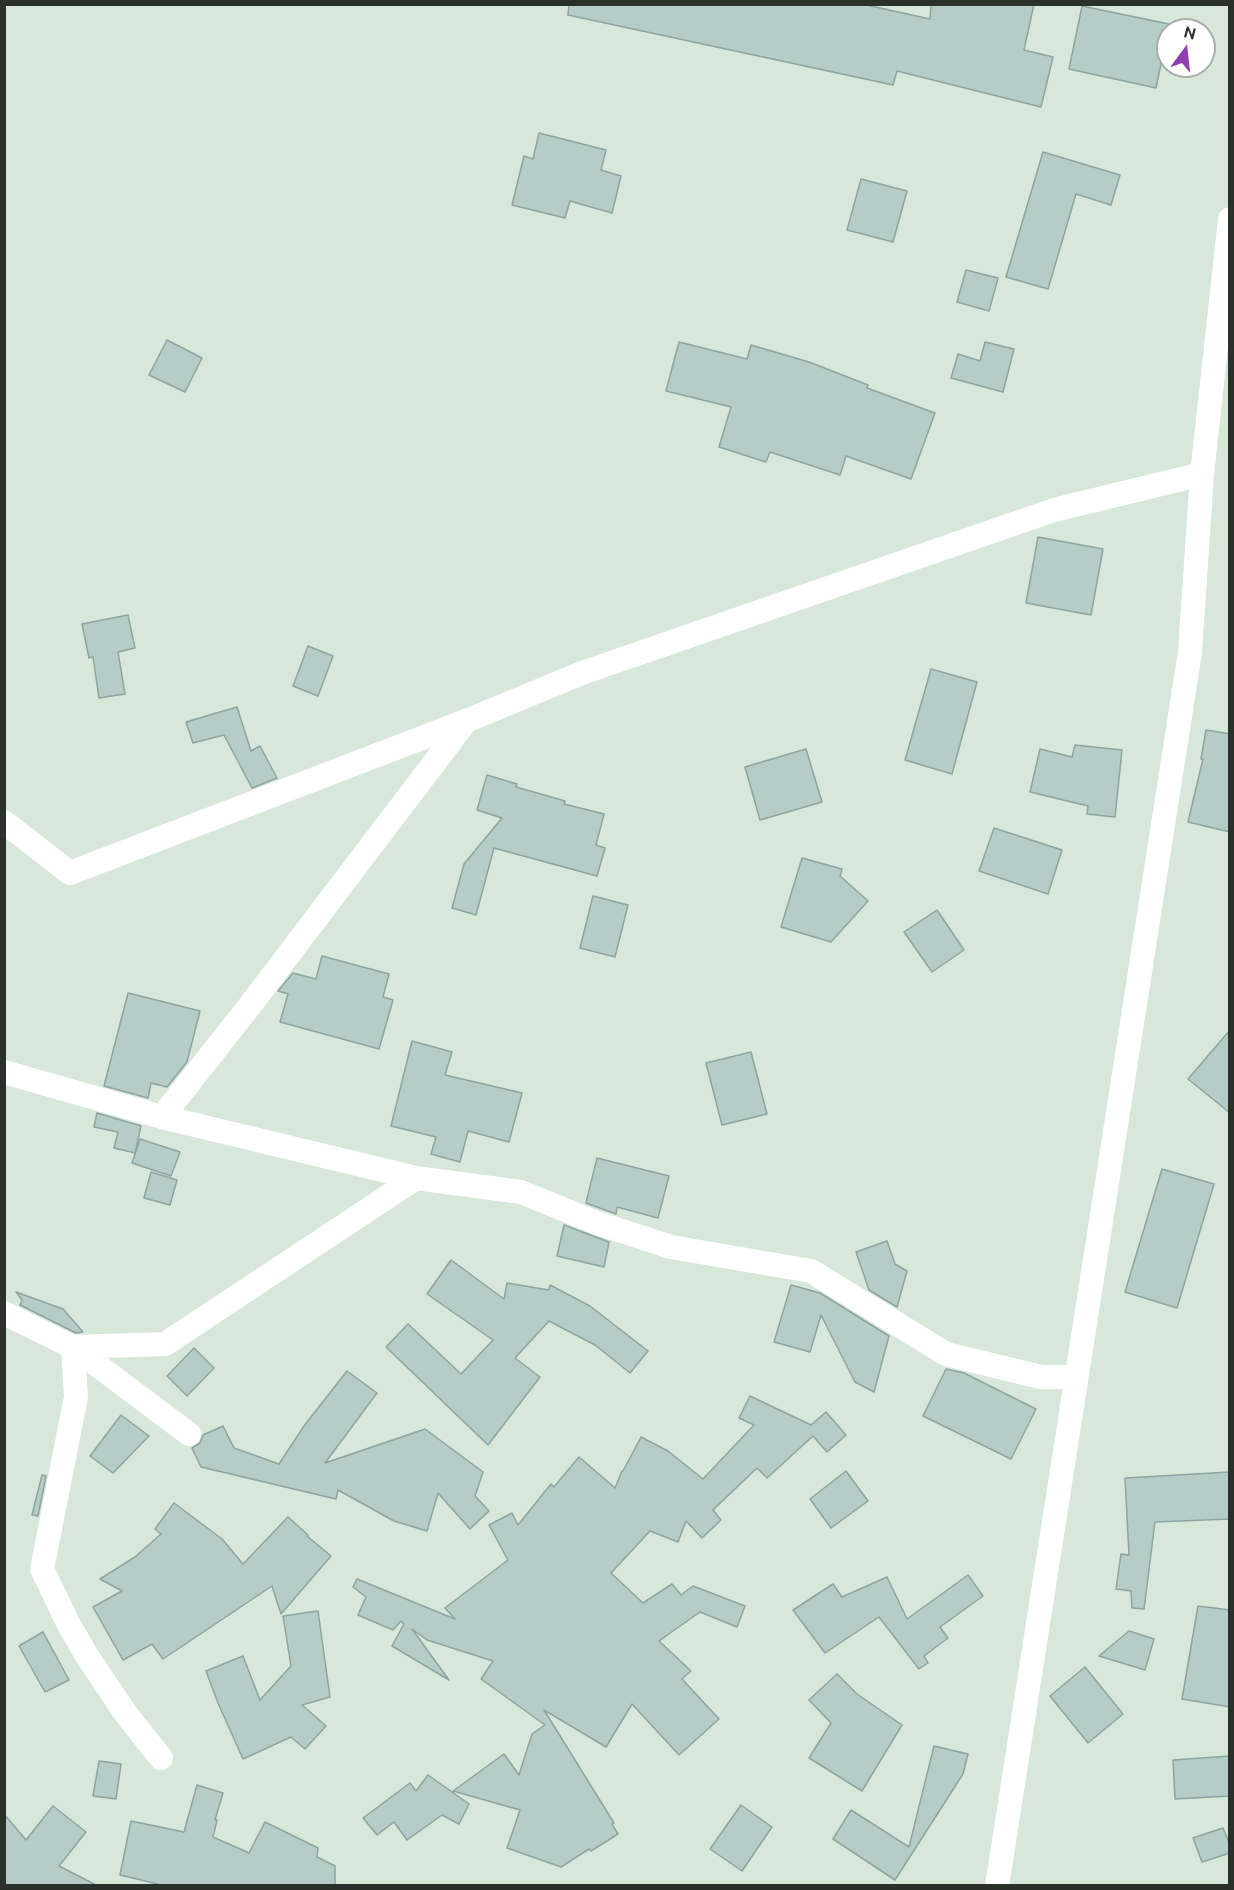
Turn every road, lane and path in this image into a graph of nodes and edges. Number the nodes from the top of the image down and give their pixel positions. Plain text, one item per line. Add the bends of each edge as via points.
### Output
1 (1230, 219) edge
2 (1202, 474) junction
3 (466, 721) junction
4 (4, 822) edge
5 (4, 1072) edge
6 (162, 1117) junction
7 (416, 1178) junction
8 (4, 1313) edge
9 (73, 1347) junction
10 (1076, 1377) junction
11 (189, 1434) dead end
12 (161, 1758) dead end
13 (997, 1886) edge

1 - 2 street
2 - 3 street via 1054,510 582,673
2 - 10 street via 1191,652
3 - 4 street via 70,873
3 - 6 street
5 - 6 street
6 - 7 street
7 - 9 street via 165,1344
7 - 10 street via 521,1192 671,1247 812,1271 946,1354 1041,1377
8 - 9 street
9 - 11 street
9 - 12 street via 76,1397 42,1569 87,1656
10 - 13 street

